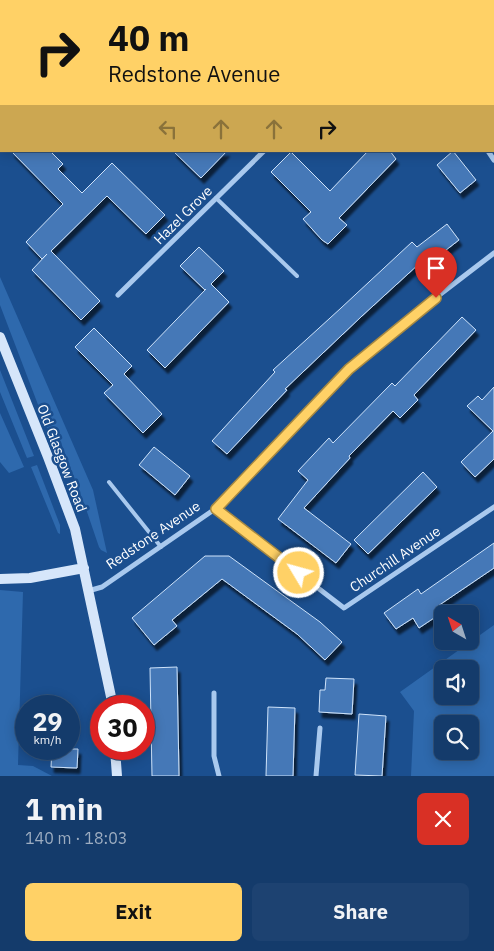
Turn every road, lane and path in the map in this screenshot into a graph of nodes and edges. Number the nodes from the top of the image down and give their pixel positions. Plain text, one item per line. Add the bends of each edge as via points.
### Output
1 (263, 152) edge
2 (216, 198) junction
3 (494, 253) edge
4 (297, 276) dead end
5 (118, 295) dead end
6 (0, 338) edge
7 (109, 482) dead end
8 (494, 506) edge
9 (216, 509) junction
10 (161, 547) junction
11 (84, 568) junction
12 (0, 579) edge
13 (88, 592) junction
14 (214, 693) dead end
15 (111, 695) edge
16 (320, 728) dead end
17 (115, 760) edge
18 (116, 776) edge
19 (219, 776) edge
20 (316, 776) edge

1 - 2 street, Hazel Grove
2 - 4 lane
2 - 5 street, Hazel Grove
3 - 9 street, Redstone Avenue via 349,369
6 - 11 main road, Old Glasgow Road via 75,529
7 - 10 lane
8 - 9 street, Churchill Avenue via 344,608
9 - 10 street, Redstone Avenue
10 - 13 street, Redstone Avenue via 102,587
11 - 12 main road via 30,578
11 - 13 main road, Old Glasgow Road
13 - 15 main road, Old Glasgow Road
14 - 19 street via 214,756
16 - 20 street
17 - 18 main road

